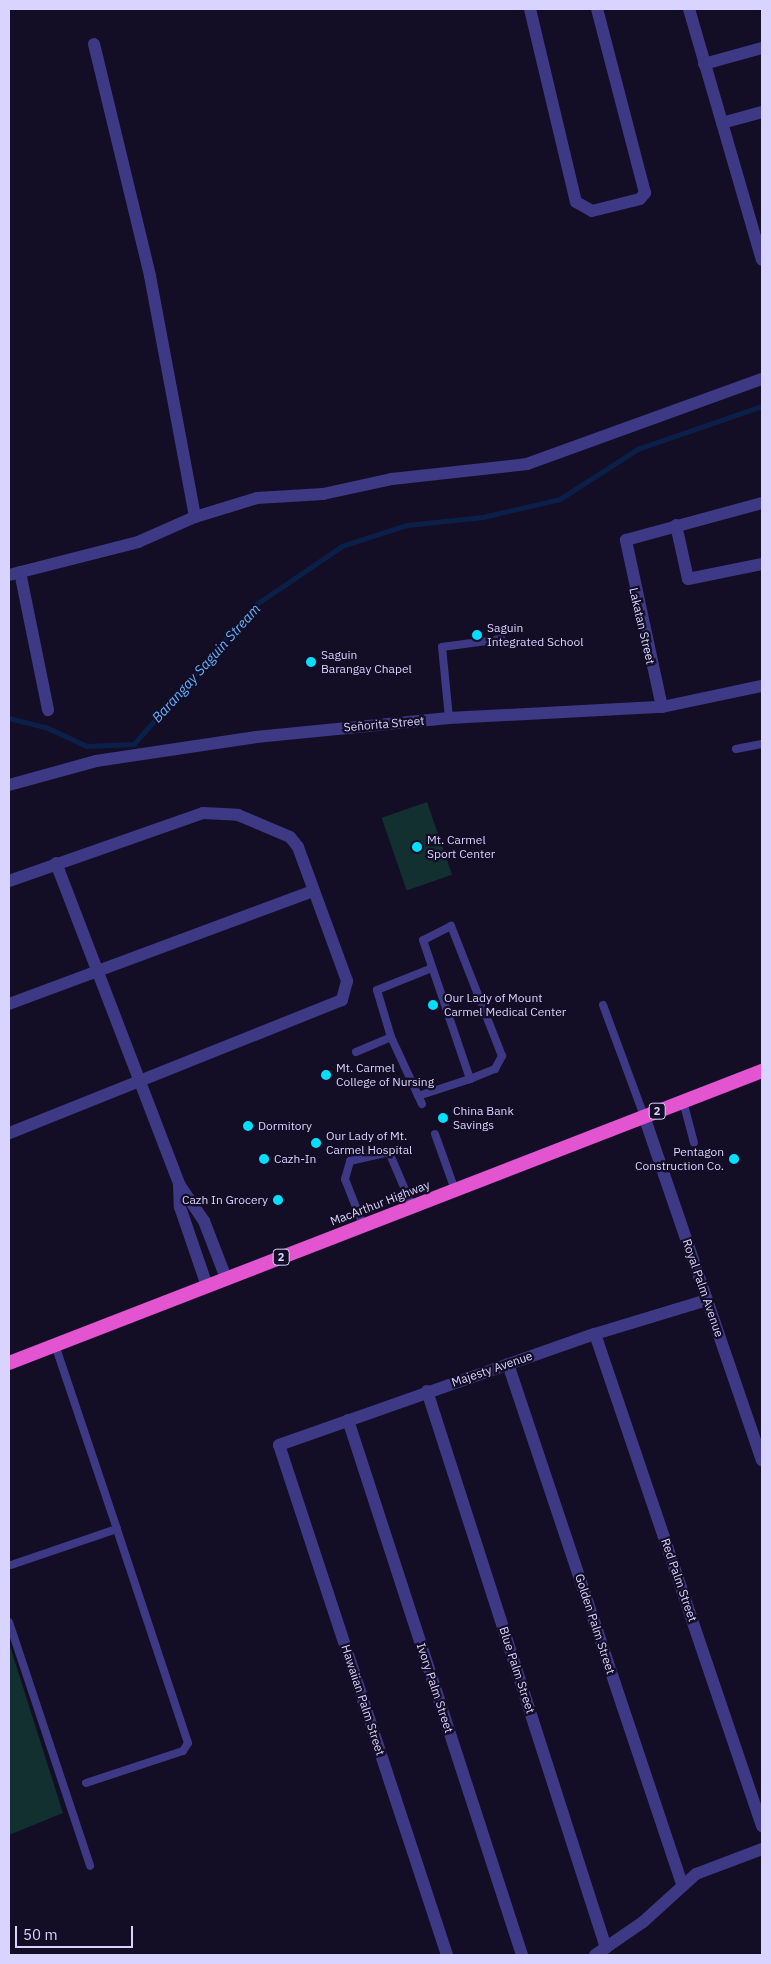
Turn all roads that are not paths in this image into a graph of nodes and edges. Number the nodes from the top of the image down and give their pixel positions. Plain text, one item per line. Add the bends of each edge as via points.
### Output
1 (530, 9) edge
2 (597, 9) edge
3 (690, 9) edge
4 (94, 44) dead end
5 (762, 48) edge
6 (704, 64) junction
7 (762, 112) edge
8 (722, 123) junction
9 (762, 260) edge
10 (762, 378) edge
11 (762, 503) edge
12 (195, 517) junction
13 (676, 525) junction
14 (762, 564) edge
15 (15, 574) edge
16 (501, 639) dead end
17 (762, 686) edge
18 (662, 707) junction
19 (48, 710) dead end
20 (449, 718) junction
21 (762, 744) edge
22 (736, 749) dead end
23 (9, 785) edge
24 (56, 863) junction
25 (9, 881) edge
26 (313, 892) junction
27 (432, 968) junction
28 (98, 970) junction
29 (9, 1004) edge
30 (603, 1005) dead end
31 (392, 1037) junction
32 (356, 1052) dead end
33 (762, 1071) edge
34 (470, 1078) junction
35 (138, 1083) junction
36 (418, 1096) junction
37 (683, 1101) junction
38 (422, 1104) dead end
39 (644, 1116) junction
40 (9, 1133) edge
41 (435, 1134) dead end
42 (694, 1143) dead end
43 (179, 1184) junction
44 (455, 1190) junction
45 (412, 1206) junction
46 (204, 1221) junction
47 (363, 1225) junction
48 (188, 1227) junction
49 (226, 1278) junction
50 (207, 1286) junction
51 (707, 1300) junction
52 (595, 1334) junction
53 (55, 1345) junction
54 (9, 1363) edge
55 (508, 1364) junction
56 (427, 1392) junction
57 (348, 1420) junction
58 (279, 1445) joint
59 (762, 1460) edge
60 (117, 1529) junction
61 (11, 1565) dead end
62 (9, 1622) edge
63 (86, 1783) dead end
64 (762, 1826) edge
65 (762, 1850) edge
66 (90, 1866) dead end
67 (682, 1884) junction
68 (601, 1952) edge
69 (447, 1955) edge
70 (522, 1955) edge

1 - 2 street via 576,202 592,211 640,199 645,193
3 - 6 street
4 - 12 street via 150,276
5 - 6 street
6 - 8 street
7 - 8 street
8 - 9 street
10 - 12 street via 528,464 392,479 323,494 257,498
11 - 13 street
12 - 15 street via 138,542
13 - 14 street via 688,580
13 - 18 street, Lakatan Street via 631,536 624,544
15 - 19 street
16 - 20 lane via 442,647
17 - 18 street, Señorita Street
18 - 20 street, Señorita Street
20 - 23 street, Señorita Street via 256,736 96,761
21 - 22 lane
24 - 25 street
24 - 26 street via 203,813 238,815 290,837 304,858
24 - 28 street
26 - 28 street
26 - 35 street via 347,981 342,1000
27 - 31 lane via 377,990
27 - 34 lane
27 - 34 lane via 424,938 454,927 502,1056 495,1069
28 - 29 street
28 - 35 street
30 - 39 lane
31 - 32 lane
31 - 36 lane
33 - 37 highway, MacArthur Highway / 2
34 - 36 lane
35 - 40 street
35 - 43 street
36 - 38 lane
37 - 39 highway, MacArthur Highway / 2
37 - 42 lane
39 - 44 highway, MacArthur Highway / 2
39 - 51 street, Royal Palm Avenue
41 - 44 lane
43 - 46 street
43 - 48 street via 180,1207
44 - 45 highway, MacArthur Highway / 2
45 - 47 highway, MacArthur Highway / 2
45 - 47 lane via 388,1152 350,1160 345,1180
46 - 48 street
46 - 49 street
47 - 49 highway, MacArthur Highway / 2
48 - 50 street
49 - 50 highway, MacArthur Highway / 2
50 - 53 highway, MacArthur Highway / 2
51 - 52 street, Majesty Avenue
51 - 59 street, Royal Palm Avenue
52 - 55 street, Majesty Avenue
52 - 64 street, Red Palm Street
53 - 54 highway, MacArthur Highway / 2
53 - 60 lane
55 - 56 street, Majesty Avenue
55 - 67 street, Golden Palm Street
56 - 57 street, Majesty Avenue
56 - 68 street, Blue Palm Street
57 - 58 street, Majesty Avenue
57 - 70 street, Ivory Palm Street
58 - 69 street, Hawaiian Palm Street
60 - 61 lane
60 - 63 lane via 188,1743 184,1751
62 - 66 lane
65 - 67 street via 696,1874
67 - 68 street via 643,1922

